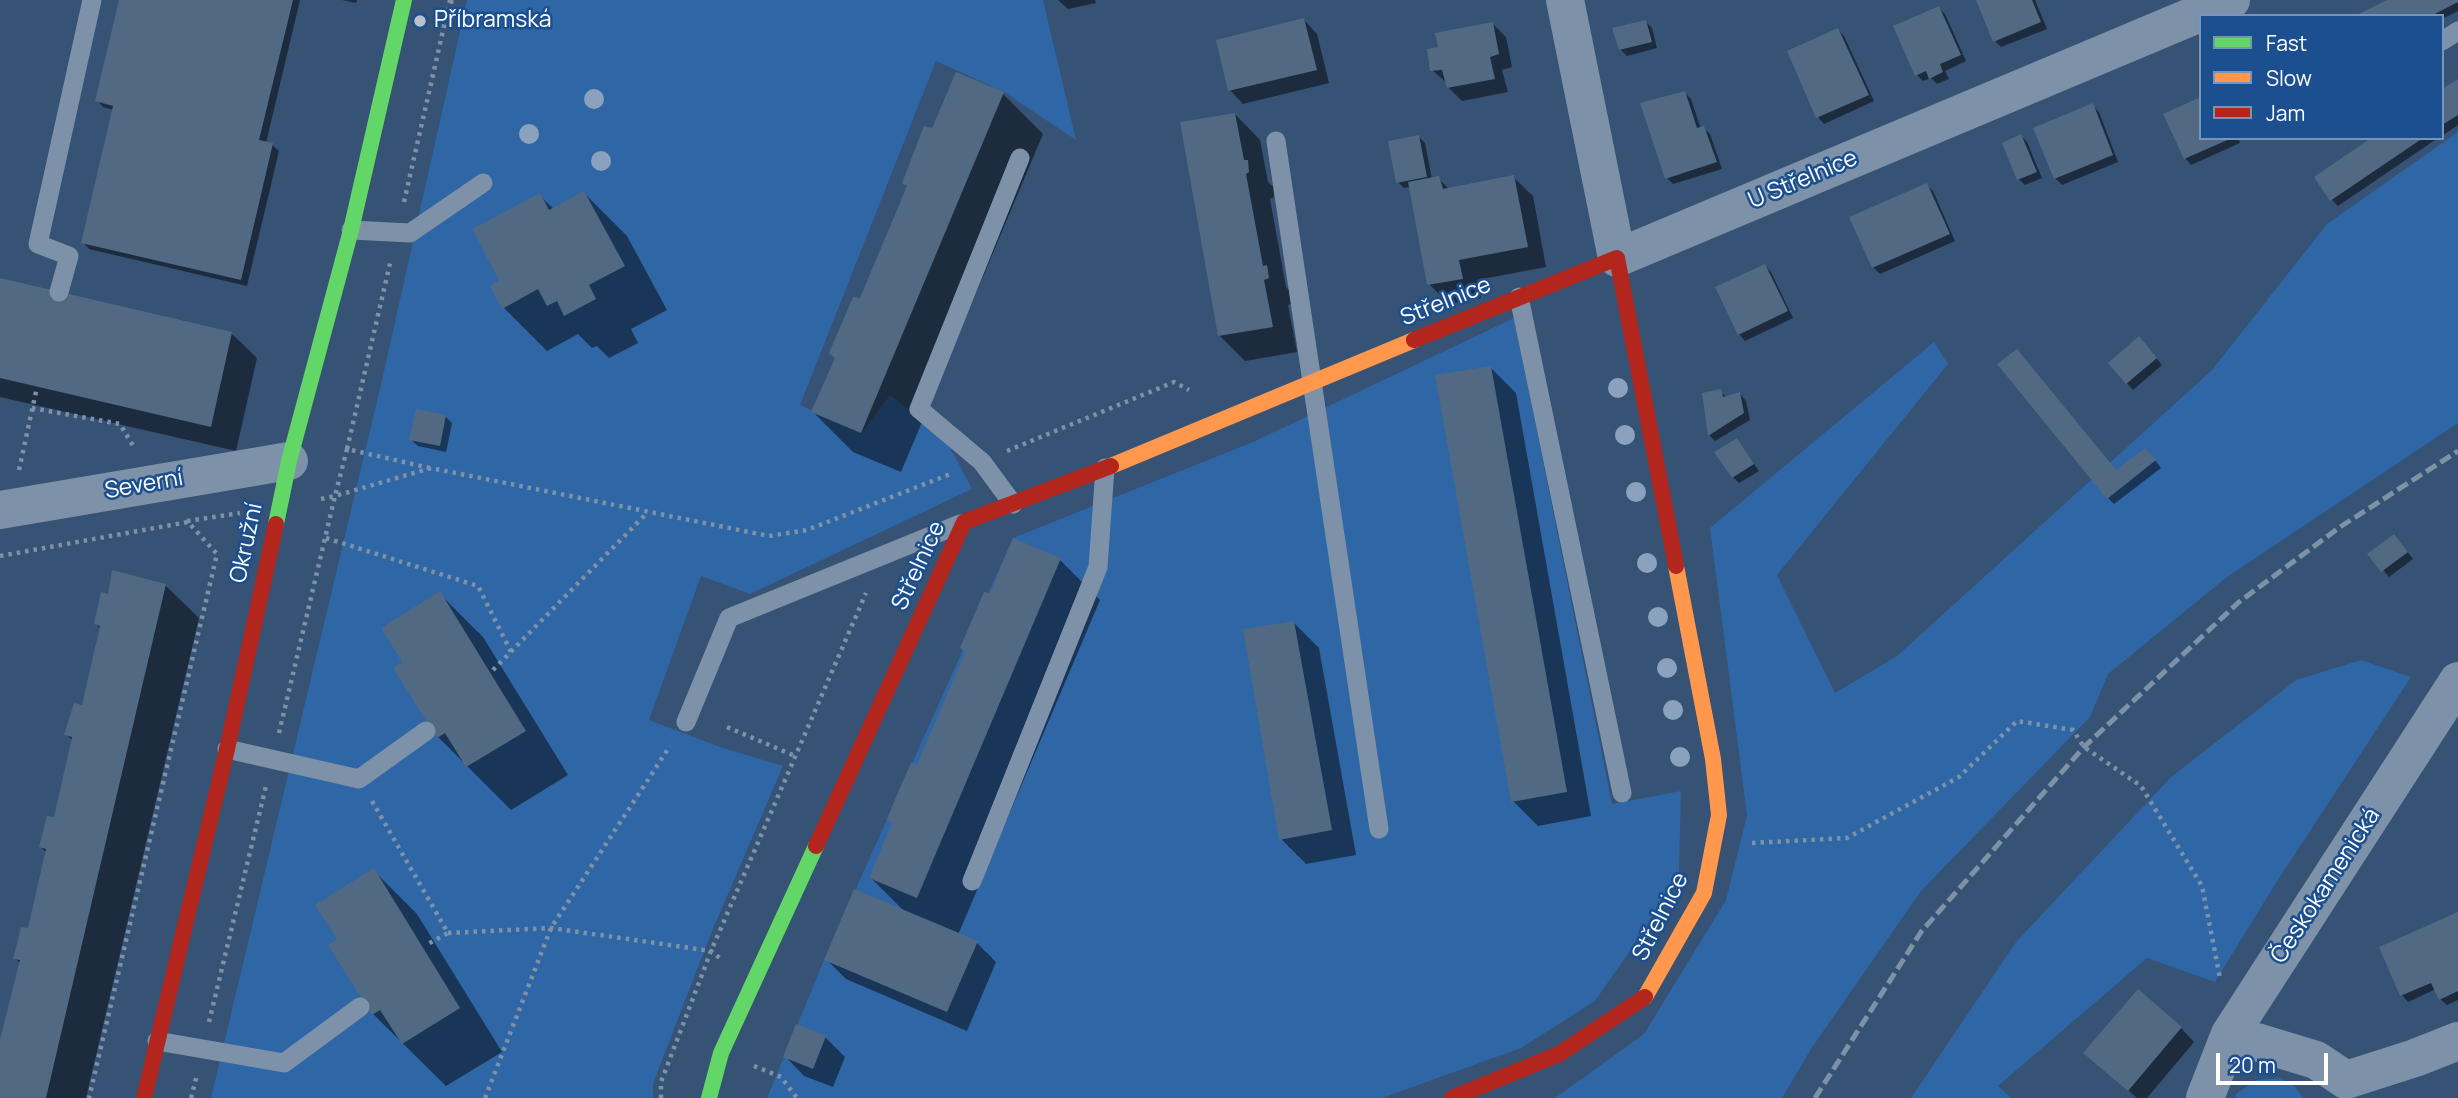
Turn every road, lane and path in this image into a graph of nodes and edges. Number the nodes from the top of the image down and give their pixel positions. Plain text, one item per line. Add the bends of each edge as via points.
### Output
1 (92, 0) edge
2 (404, 0) edge
3 (458, 0) edge
4 (1565, 0) edge
5 (2231, 0) edge
6 (450, 2) dead end
7 (1276, 141) dead end
8 (1020, 158) dead end
9 (483, 183) dead end
10 (351, 230) junction
11 (1617, 258) junction
12 (60, 292) dead end
13 (1519, 297) junction
14 (1313, 381) junction
15 (37, 387) dead end
16 (289, 461) junction
17 (982, 461) junction
18 (1105, 468) junction
19 (1013, 504) junction
20 (6, 509) edge
21 (647, 513) junction
22 (964, 522) junction
23 (326, 538) junction
24 (0, 556) edge
25 (881, 557) junction
26 (511, 652) junction
27 (493, 670) dead end
28 (2458, 681) edge
29 (686, 722) joint
30 (727, 727) dead end
31 (426, 731) dead end
32 (227, 749) junction
33 (795, 756) junction
34 (272, 760) junction
35 (359, 779) junction
36 (1622, 793) dead end
37 (1379, 829) dead end
38 (1714, 839) junction
39 (972, 881) dead end
40 (551, 928) junction
41 (448, 933) junction
42 (426, 945) dead end
43 (712, 951) junction
44 (752, 984) junction
45 (360, 1007) dead end
46 (2230, 1034) junction
47 (157, 1041) junction
48 (2458, 1041) edge
49 (203, 1049) junction
50 (721, 1052) junction
51 (2345, 1089) edge
52 (89, 1098) edge
53 (144, 1098) edge
54 (191, 1098) edge
55 (485, 1098) edge
56 (661, 1098) edge
57 (709, 1098) edge
58 (797, 1098) edge
59 (1452, 1098) edge
60 (2205, 1098) edge

1 - 12 lane via 38,244 69,256
2 - 10 street, Okružní
3 - 6 path
4 - 11 street
5 - 11 street, U Střelnice
7 - 14 lane
8 - 17 lane via 919,409
9 - 10 lane via 410,233
10 - 16 street, Okružní
11 - 13 street, Střelnice
11 - 38 street, Střelnice via 1713,759 1719,815
13 - 14 street, Střelnice
13 - 36 lane
14 - 18 street, Střelnice
14 - 37 lane
15 - 20 path
16 - 20 street, Severní
16 - 32 street, Okružní
17 - 19 lane
17 - 21 path via 807,530 782,534 769,536
18 - 19 street, Střelnice
18 - 39 lane via 1098,567
19 - 22 street, Střelnice
21 - 23 path via 431,468 335,496
21 - 26 path
22 - 25 lane
22 - 44 street, Střelnice
23 - 26 path via 478,586
23 - 34 path
24 - 52 path via 188,522 217,554
25 - 29 lane via 729,618
25 - 33 path
26 - 27 path
28 - 46 street, Českokamenická
29 - 40 path
30 - 33 path
31 - 35 lane
32 - 34 lane
32 - 47 street, Okružní
33 - 43 path
34 - 35 lane
34 - 49 path
35 - 41 path
38 - 46 path via 1764,844 1847,838 1959,777 2017,721 2073,730 2084,747 2141,786 2202,886
38 - 59 street, Střelnice via 1704,892 1643,1000 1559,1054
40 - 41 path
40 - 43 path
40 - 55 path
41 - 42 path
43 - 44 path
43 - 56 path via 661,1082
44 - 50 street, Střelnice
45 - 49 lane via 284,1063
46 - 51 street via 2316,1060
46 - 60 street, Českokamenická
47 - 49 lane
47 - 53 street, Okružní
48 - 51 street
49 - 54 path
50 - 57 street, Střelnice
50 - 58 path via 780,1077

